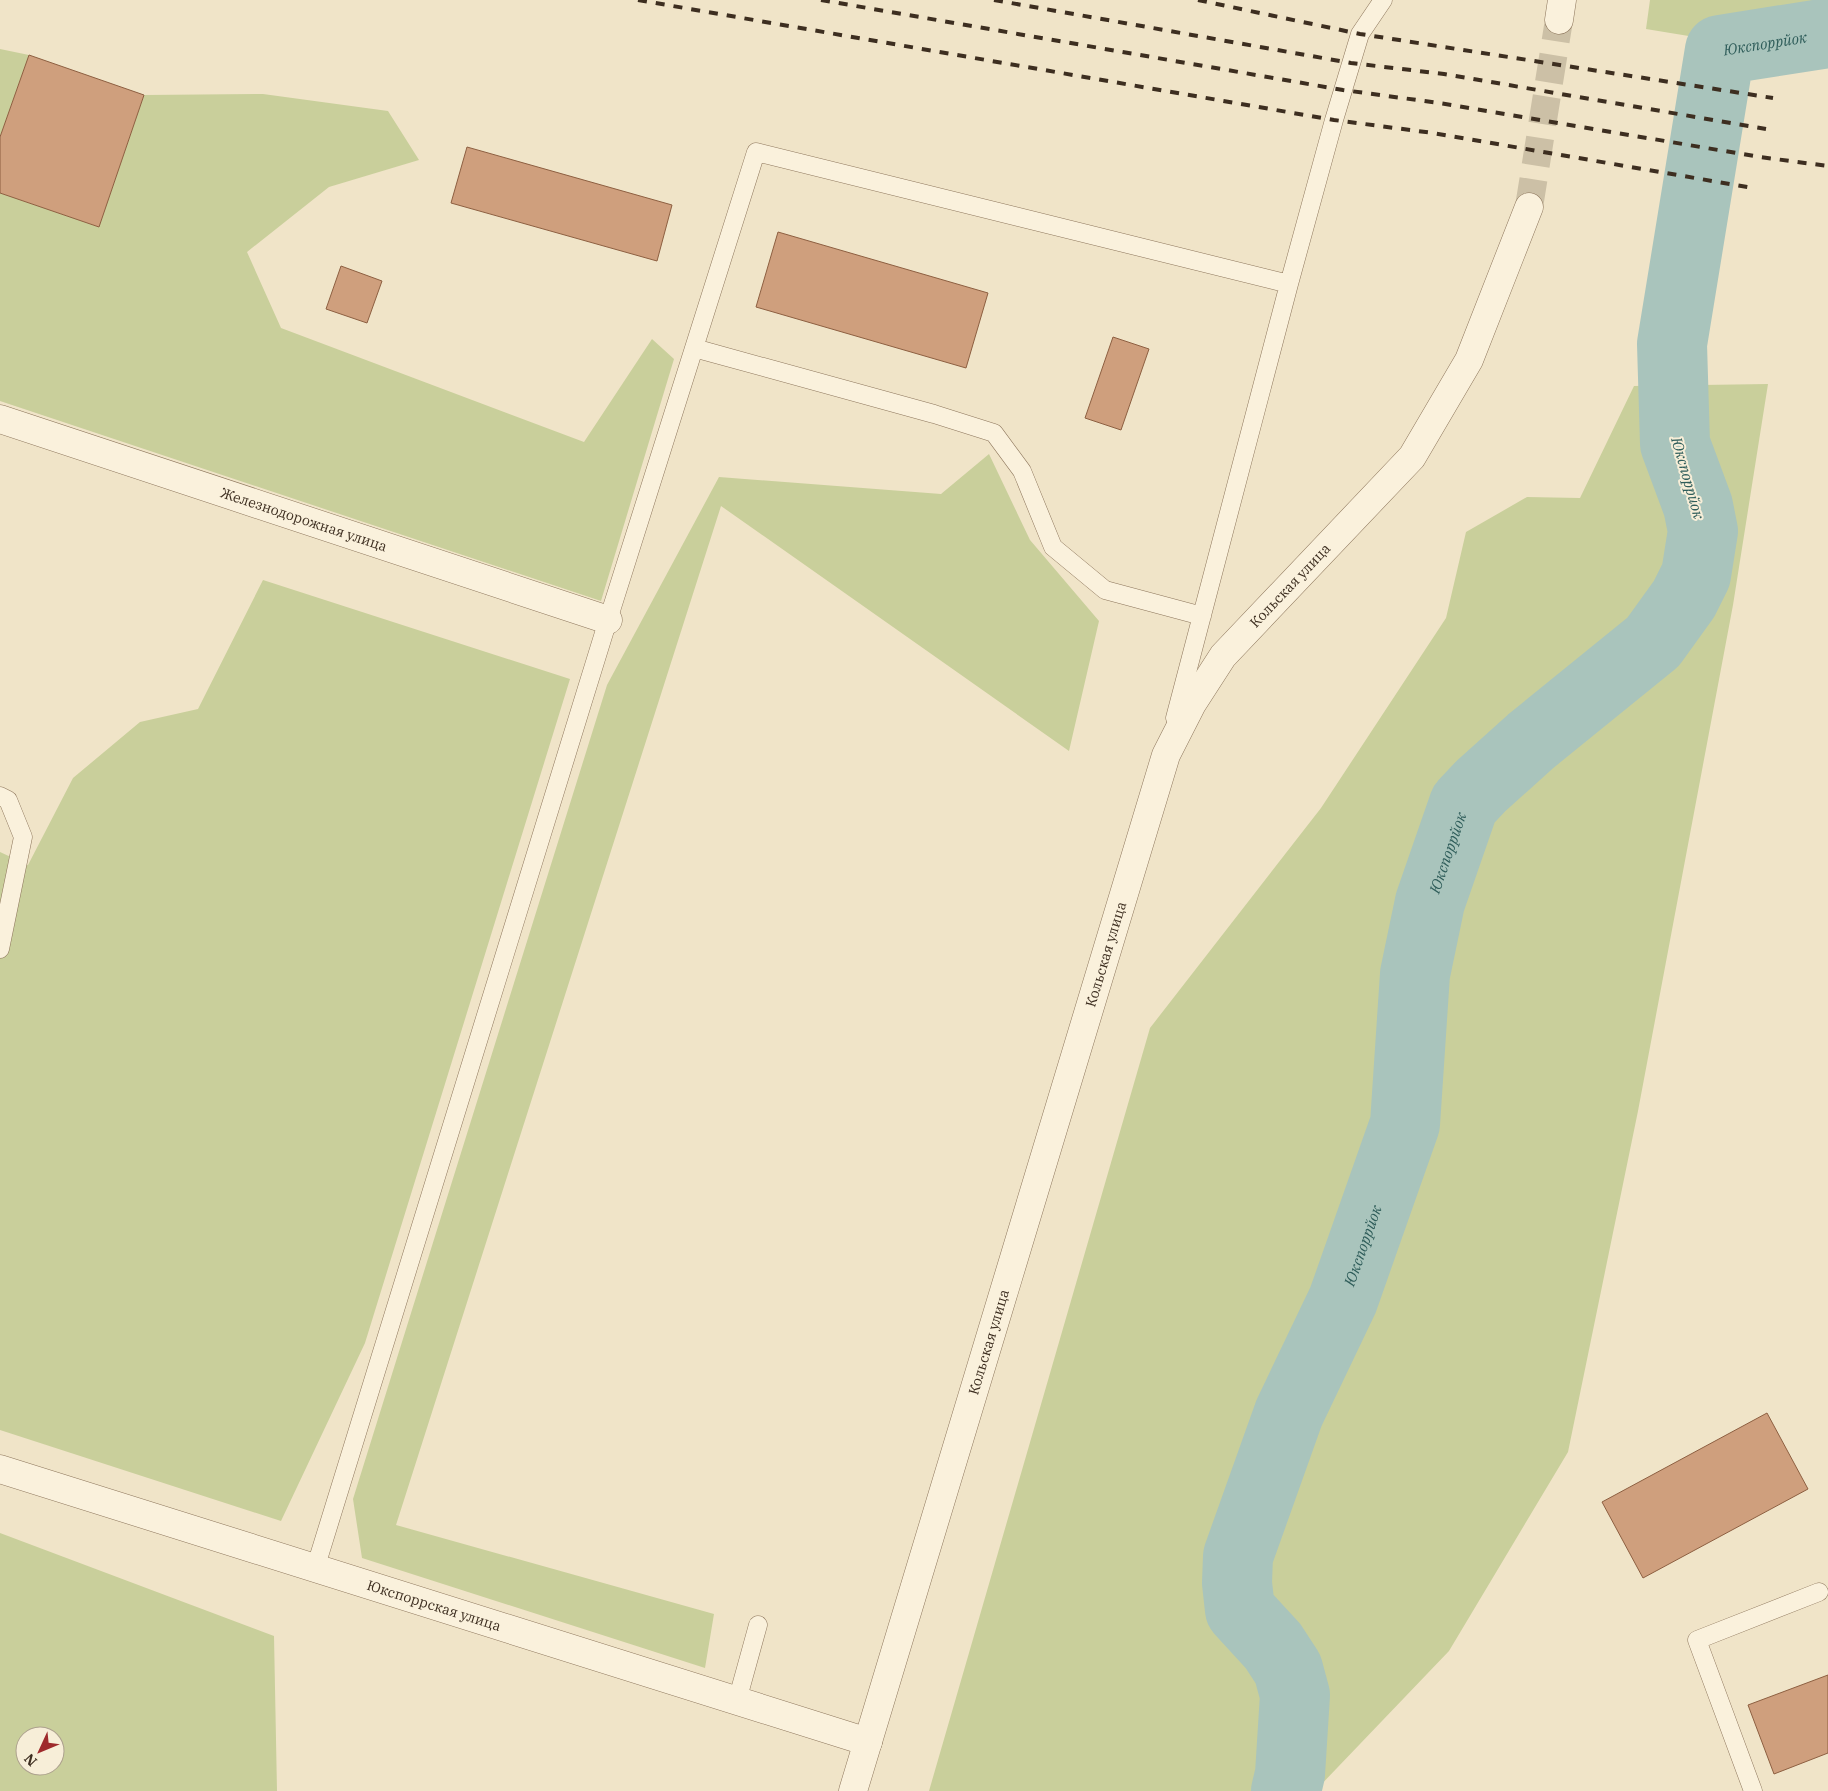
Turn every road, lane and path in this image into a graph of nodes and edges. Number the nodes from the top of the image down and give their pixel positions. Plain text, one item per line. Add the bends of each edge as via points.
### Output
1 (1383, 0) edge
2 (1529, 206) tunnel mouth
3 (1288, 284) junction
4 (694, 348) junction
5 (0, 419) edge
6 (1202, 616) junction
7 (608, 620) junction
8 (1166, 755) junction
9 (0, 796) edge
10 (0, 949) edge
11 (0, 1469) edge
12 (316, 1569) junction
13 (1819, 1592) dead end
14 (758, 1625) dead end
15 (737, 1701) junction
16 (868, 1742) junction
17 (853, 1791) edge
18 (1753, 1791) edge

1 - 3 lane via 1360,34
2 - 8 street, Кольская улица via 1469,360 1412,457 1223,656 1192,704
3 - 4 lane via 756,152
3 - 6 lane
4 - 6 lane via 994,433 1022,471 1053,547 1105,590
4 - 7 lane
5 - 7 street, Железнодорожная улица
6 - 8 lane
7 - 12 lane
8 - 16 street, Кольская улица
9 - 10 lane via 8,800 23,836
11 - 12 street, Юкспоррская улица
12 - 15 street, Юкспоррская улица
13 - 18 lane via 1697,1640
14 - 15 lane
15 - 16 street, Юкспоррская улица
16 - 17 street, Кольская улица

